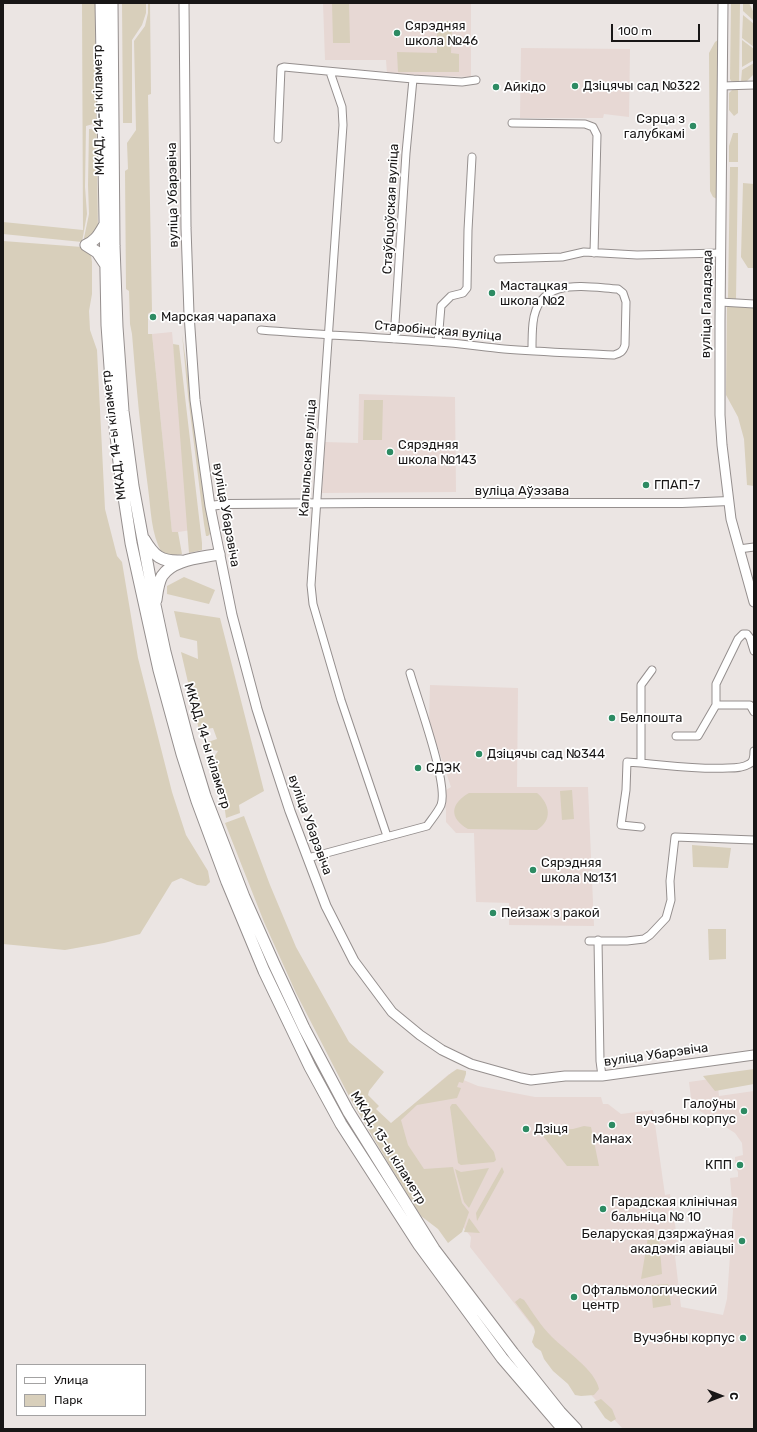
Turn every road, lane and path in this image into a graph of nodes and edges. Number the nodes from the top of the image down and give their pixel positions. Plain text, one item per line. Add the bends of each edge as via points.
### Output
1 (101, 3) edge
2 (112, 3) edge
3 (184, 3) edge
4 (723, 3) edge
5 (330, 72) junction
6 (413, 79) junction
7 (476, 80) dead end
8 (754, 85) edge
9 (722, 86) junction
10 (512, 123) dead end
11 (278, 139) dead end
12 (472, 157) dead end
13 (104, 226) junction
14 (594, 253) junction
15 (721, 253) junction
16 (498, 259) dead end
17 (106, 265) junction
18 (720, 302) junction
19 (754, 304) edge
20 (261, 330) dead end
21 (329, 335) junction
22 (394, 339) junction
23 (438, 342) junction
24 (532, 350) junction
25 (729, 502) junction
26 (316, 503) junction
27 (210, 506) junction
28 (141, 534) junction
29 (754, 547) edge
30 (739, 549) junction
31 (219, 554) junction
32 (185, 561) junction
33 (754, 602) edge
34 (155, 605) junction
35 (754, 651) edge
36 (652, 670) dead end
37 (410, 673) dead end
38 (716, 705) junction
39 (752, 708) edge
40 (676, 736) dead end
41 (754, 751) edge
42 (641, 763) junction
43 (641, 827) dead end
44 (387, 836) junction
45 (754, 840) edge
46 (221, 854) junction
47 (308, 858) junction
48 (598, 940) junction
49 (589, 941) dead end
50 (754, 1054) edge
51 (602, 1076) junction
52 (563, 1429) edge
53 (576, 1429) edge

1 - 13 highway, МКАД, 14-ы кіламетр
2 - 28 highway, МКАД, 14-ы кіламетр via 116,327 123,411
3 - 27 main road, вуліца Убарэвіча via 189,314 196,407
4 - 9 main road, вуліца Галадзеда
5 - 6 street
5 - 11 street via 281,68
5 - 21 street, Капыльская вуліца via 342,107 342,125
6 - 7 street via 462,82
6 - 22 street, Стаўбцоўская вуліца
8 - 9 street
9 - 15 main road, вуліца Галадзеда
10 - 14 street via 585,124 593,127 597,134
12 - 23 street via 467,288 463,293 451,296 441,306
13 - 17 highway, МКАД, 14-ы кіламетр
13 - 17 highway via 98,236 86,245 97,252
14 - 15 street
14 - 16 street
15 - 18 main road, вуліца Галадзеда
17 - 46 highway, МКАД, 14-ы кіламетр via 113,409 131,543 161,678 182,754
18 - 19 street
18 - 25 main road, вуліца Галадзеда via 720,415
20 - 21 street, Старобінская вуліца
21 - 22 street, Старобінская вуліца
21 - 26 street, Капыльская вуліца
22 - 23 street, Старобінская вуліца
23 - 24 street, Старобінская вуліца
24 - 24 street, Старобінская вуліца via 533,321 539,303 546,294 574,286 618,289 623,294 626,302 625,345 620,353 614,355
25 - 26 street, вуліца Аўэзава
25 - 30 main road, вуліца Галадзеда
26 - 27 street, вуліца Аўэзава
26 - 44 street, Капыльская вуліца via 311,573 313,604 341,700
27 - 31 main road, вуліца Убарэвіча
28 - 32 highway via 149,548 162,560
28 - 34 highway, МКАД, 14-ы кіламетр
29 - 30 street
30 - 33 main road, вуліца Галадзеда
31 - 32 highway
31 - 47 main road, вуліца Убарэвіча via 232,615 270,754
32 - 34 highway via 170,568 162,576
34 - 46 highway, МКАД, 14-ы кіламетр via 188,740
35 - 38 street via 748,634 743,634 738,639 716,684
36 - 42 street via 641,685
37 - 44 street via 438,766 441,805 427,826
38 - 39 street
38 - 40 street via 698,736
41 - 42 street via 754,759 750,764 736,768 690,768
42 - 43 street via 627,762 621,825
44 - 47 street
45 - 48 street via 675,837 670,881 671,900 666,918 644,938 627,941
46 - 52 highway, МКАД, 13-ы кіламетр via 264,971 310,1067 341,1124 434,1265 502,1358
46 - 53 highway, МКАД, 13-ы кіламетр via 244,897 304,1028 348,1111 434,1249 513,1353
47 - 51 main road, вуліца Убарэвіча via 329,912 354,961 382,1001 420,1035 442,1050 471,1064 531,1080
48 - 49 street
48 - 51 street
50 - 51 main road, вуліца Убарэвіча

